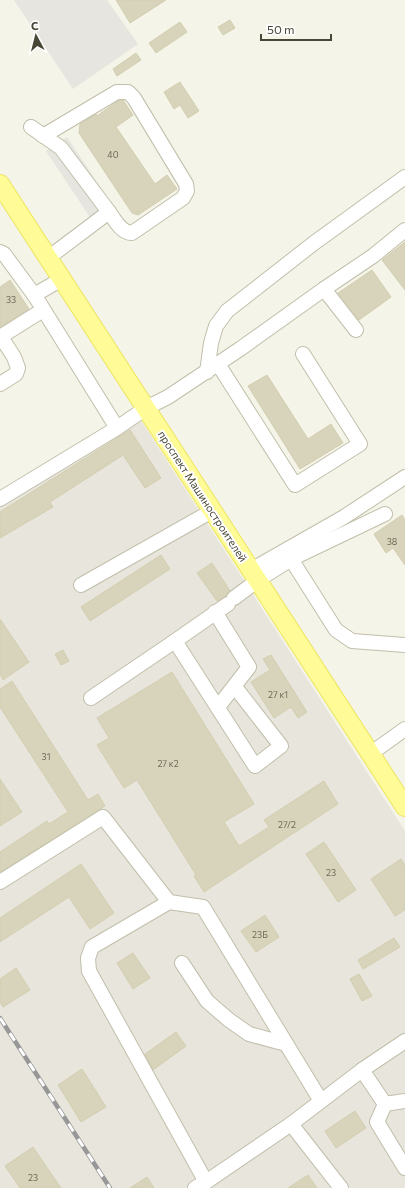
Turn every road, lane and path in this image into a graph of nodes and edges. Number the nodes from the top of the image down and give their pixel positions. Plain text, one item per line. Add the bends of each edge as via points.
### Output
1 (31, 127) dead end
2 (43, 136) junction
3 (405, 177) edge
4 (0, 184) edge
5 (109, 212) junction
6 (405, 230) edge
7 (0, 252) edge
8 (48, 258) junction
9 (62, 279) junction
10 (324, 289) junction
11 (34, 295) junction
12 (43, 310) junction
13 (356, 330) dead end
14 (0, 337) edge
15 (302, 354) dead end
16 (213, 368) junction
17 (0, 384) edge
18 (146, 408) junction
19 (117, 428) junction
20 (405, 477) edge
21 (0, 499) edge
22 (212, 511) junction
23 (385, 514) dead end
24 (291, 559) junction
25 (254, 575) junction
26 (81, 586) dead end
27 (215, 612) junction
28 (175, 641) junction
29 (405, 645) edge
30 (235, 687) junction
31 (91, 698) dead end
32 (218, 707) junction
33 (405, 729) edge
34 (370, 754) junction
35 (405, 807) edge
36 (0, 882) edge
37 (170, 902) junction
38 (182, 963) dead end
39 (405, 1041) edge
40 (286, 1044) junction
41 (362, 1070) junction
42 (405, 1100) edge
43 (321, 1101) junction
44 (385, 1104) junction
45 (291, 1124) junction
46 (405, 1168) edge
47 (201, 1185) edge
48 (340, 1188) edge

1 - 2 lane
2 - 5 lane via 61,148
2 - 5 lane via 117,92 128,92 134,98 186,184 187,191 183,198 132,233 121,228
3 - 16 lane via 314,243 227,311 216,326 210,343
4 - 8 main road, проспект Машиностроителей
5 - 8 lane
6 - 10 lane via 377,260
7 - 11 lane
8 - 9 main road, проспект Машиностроителей
9 - 11 lane
9 - 18 main road, проспект Машиностроителей
10 - 13 lane
10 - 16 lane
11 - 12 lane
12 - 14 lane
12 - 19 lane
14 - 17 lane via 18,368 16,374
15 - 16 lane via 360,444 295,485
16 - 18 lane
18 - 19 lane
18 - 22 main road, проспект Машиностроителей
19 - 21 lane
20 - 25 lane
22 - 25 main road, проспект Машиностроителей
22 - 26 lane
23 - 24 lane
24 - 25 lane
24 - 29 lane via 336,630 352,641
25 - 27 lane via 231,601
25 - 34 main road, проспект Машиностроителей
27 - 28 lane
27 - 30 lane via 249,667
28 - 31 lane
28 - 32 lane
30 - 32 lane
30 - 32 lane via 281,746 256,766
33 - 34 lane
34 - 35 main road, проспект Машиностроителей
36 - 37 lane via 103,817
37 - 40 lane via 203,907
37 - 47 lane via 92,947 88,958 89,971
38 - 40 lane via 207,1001 228,1020 249,1034
39 - 41 lane
40 - 43 lane
41 - 43 lane
41 - 44 lane
42 - 44 lane
43 - 45 lane
44 - 46 lane via 377,1122
45 - 47 lane
45 - 48 lane

